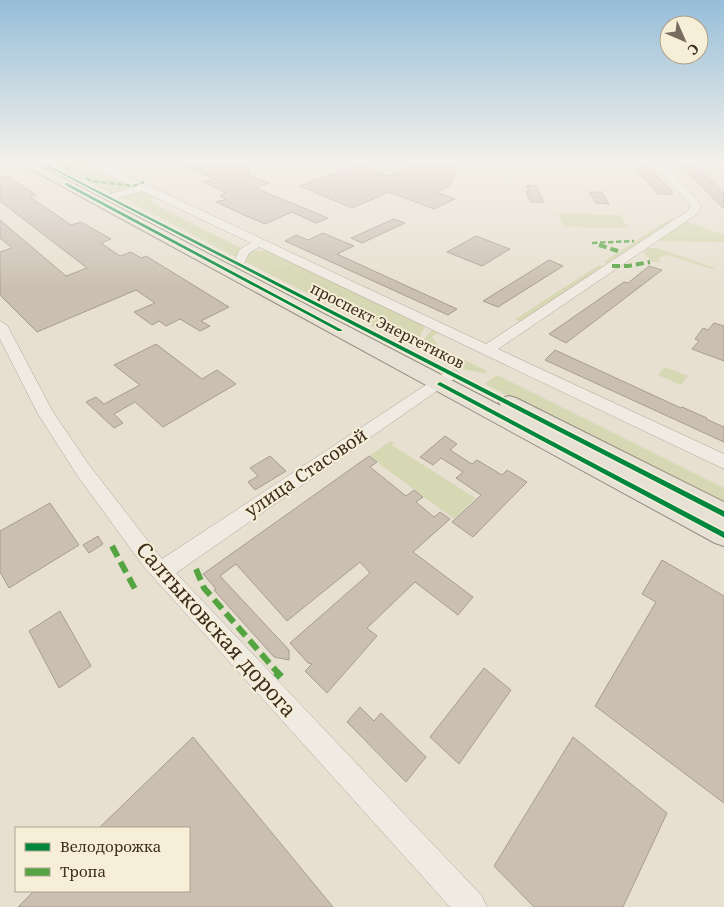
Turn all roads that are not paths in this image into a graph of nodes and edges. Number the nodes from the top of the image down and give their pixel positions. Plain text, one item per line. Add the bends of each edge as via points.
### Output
1 (109, 203) edge
2 (122, 203) edge
3 (178, 203) edge
4 (695, 203) edge
5 (260, 242) junction
6 (239, 264) junction
7 (0, 325) edge
8 (488, 349) junction
9 (446, 379) junction
10 (724, 462) edge
11 (724, 514) edge
12 (724, 535) edge
13 (160, 572) junction
14 (471, 907) edge

1 - 9 main road, проспект Энергетиков
2 - 6 main road, проспект Энергетиков
3 - 5 street, проспект Энергетиков
4 - 8 street via 693,212
5 - 6 street via 244,250
5 - 8 street, проспект Энергетиков
6 - 9 main road, проспект Энергетиков
7 - 13 street, Салтыковская дорога via 46,414 83,470
8 - 10 street, проспект Энергетиков
9 - 11 main road, проспект Энергетиков
9 - 12 main road, проспект Энергетиков
9 - 13 street, улица Стасовой
13 - 14 street, Салтыковская дорога

